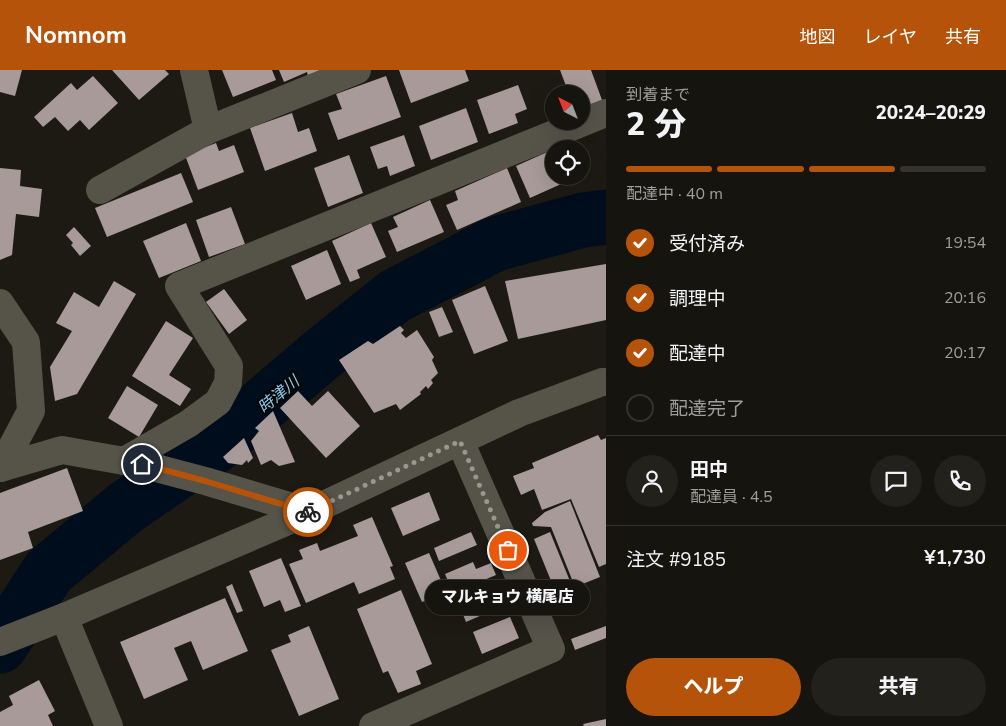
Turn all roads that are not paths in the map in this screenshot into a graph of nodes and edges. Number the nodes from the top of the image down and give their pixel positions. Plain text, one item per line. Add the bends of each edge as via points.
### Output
1 (194, 70) edge
2 (357, 70) edge
3 (606, 113) edge
4 (208, 130) junction
5 (100, 190) dead end
6 (0, 304) edge
7 (606, 382) edge
8 (460, 441) junction
9 (133, 463) junction
10 (1, 468) edge
11 (309, 512) junction
12 (64, 617) junction
13 (0, 642) edge
14 (108, 726) edge
15 (373, 726) edge

1 - 4 street
2 - 4 street
3 - 9 street via 179,286 229,366 228,383 218,402
4 - 5 street
6 - 10 street via 26,342 31,411
7 - 8 street via 519,413
8 - 11 street
8 - 15 street via 551,649
9 - 10 street via 62,450
9 - 11 street
11 - 12 street
12 - 13 street
12 - 14 street

